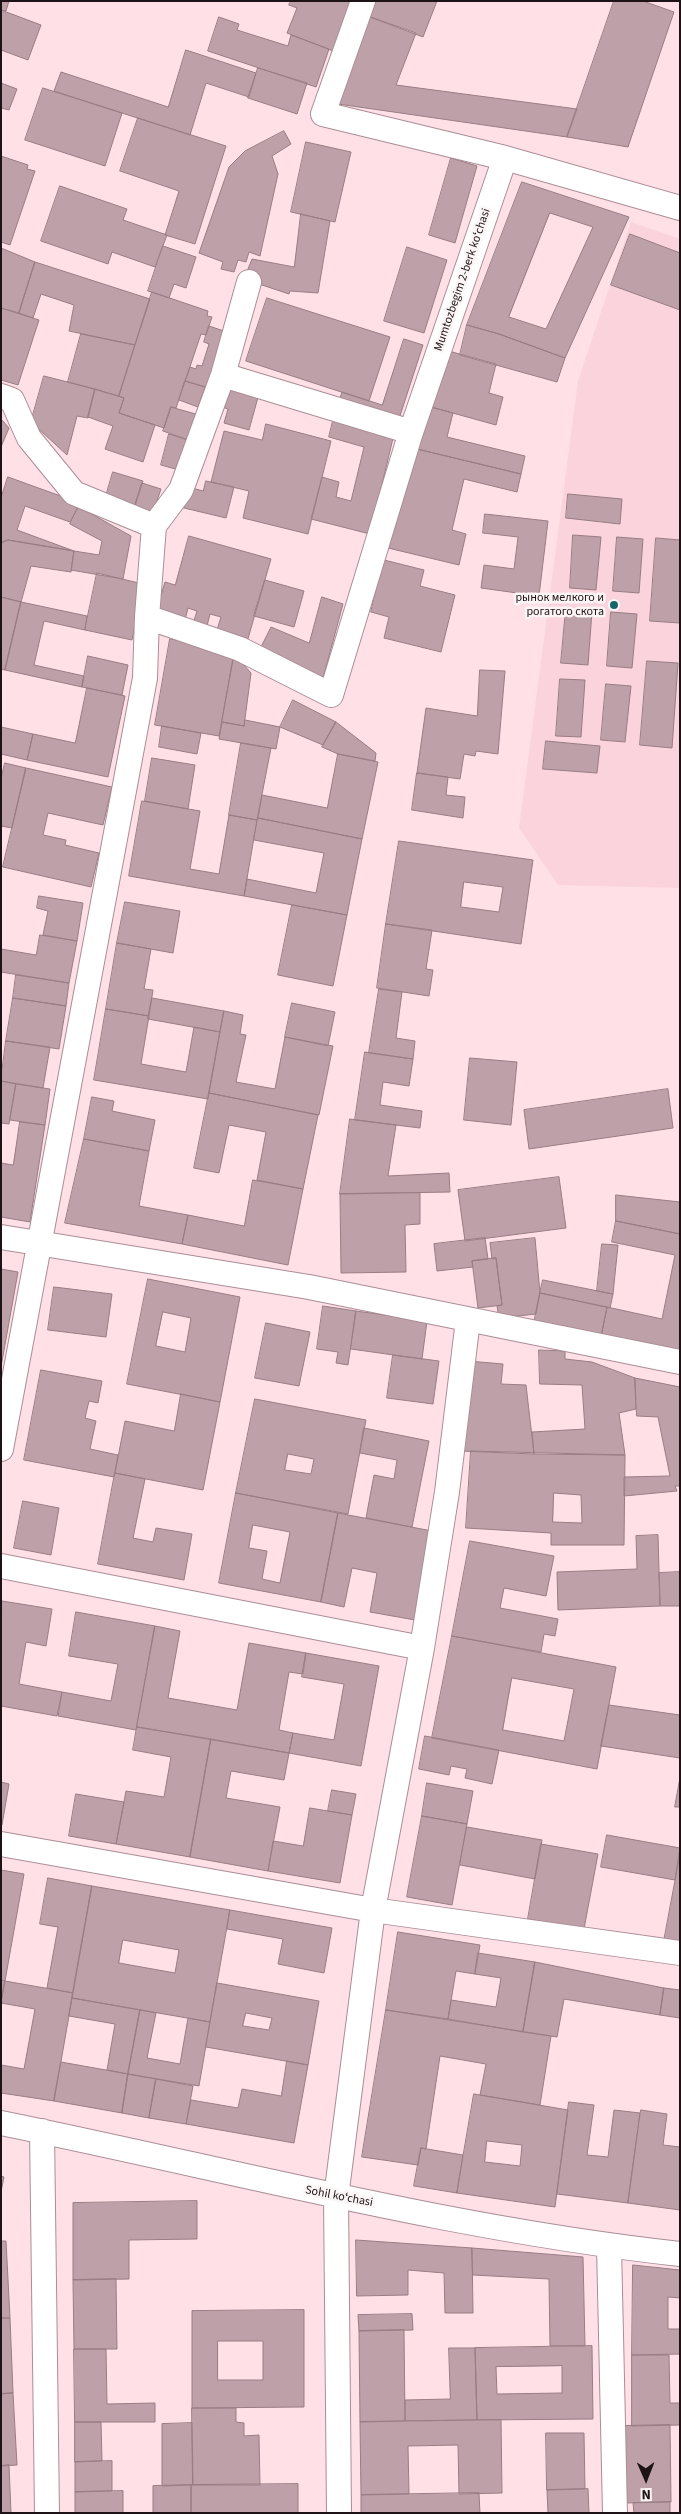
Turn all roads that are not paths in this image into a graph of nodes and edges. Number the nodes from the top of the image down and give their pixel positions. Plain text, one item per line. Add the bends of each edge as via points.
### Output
1 (362, 1) edge
2 (505, 158) junction
3 (680, 208) edge
4 (249, 282) dead end
5 (223, 375) junction
6 (1, 396) edge
7 (411, 432) junction
8 (154, 526) junction
9 (147, 617) junction
10 (1, 1237) edge
11 (39, 1242) junction
12 (468, 1320) junction
13 (680, 1362) edge
14 (1, 1449) edge
15 (1, 1566) edge
16 (422, 1648) junction
17 (1, 1844) edge
18 (373, 1910) junction
19 (680, 1953) edge
20 (1, 2123) edge
21 (42, 2132) junction
22 (336, 2197) junction
23 (609, 2246) junction
24 (680, 2254) edge
25 (47, 2513) edge
26 (339, 2513) edge
27 (615, 2513) edge

1 - 2 street via 323,114
2 - 3 street
2 - 7 street, Mumtozbegim 2-berk koʻchasi
4 - 5 street
5 - 7 street
5 - 8 street via 181,490
6 - 8 street via 12,400 30,438 74,493
7 - 9 street, Mumtozbegim 2-berk koʻchasi via 331,695 240,649
8 - 9 street
9 - 11 street via 145,678
10 - 11 street
11 - 12 street via 309,1287
11 - 14 street
12 - 13 street
12 - 16 street
15 - 16 street
16 - 18 street
17 - 18 street
18 - 19 street
18 - 22 street
20 - 21 street, Sohil koʻchasi
21 - 22 street, Sohil koʻchasi
21 - 25 street
22 - 23 street, Sohil koʻchasi
22 - 26 street
23 - 24 street, Sohil koʻchasi
23 - 27 street

